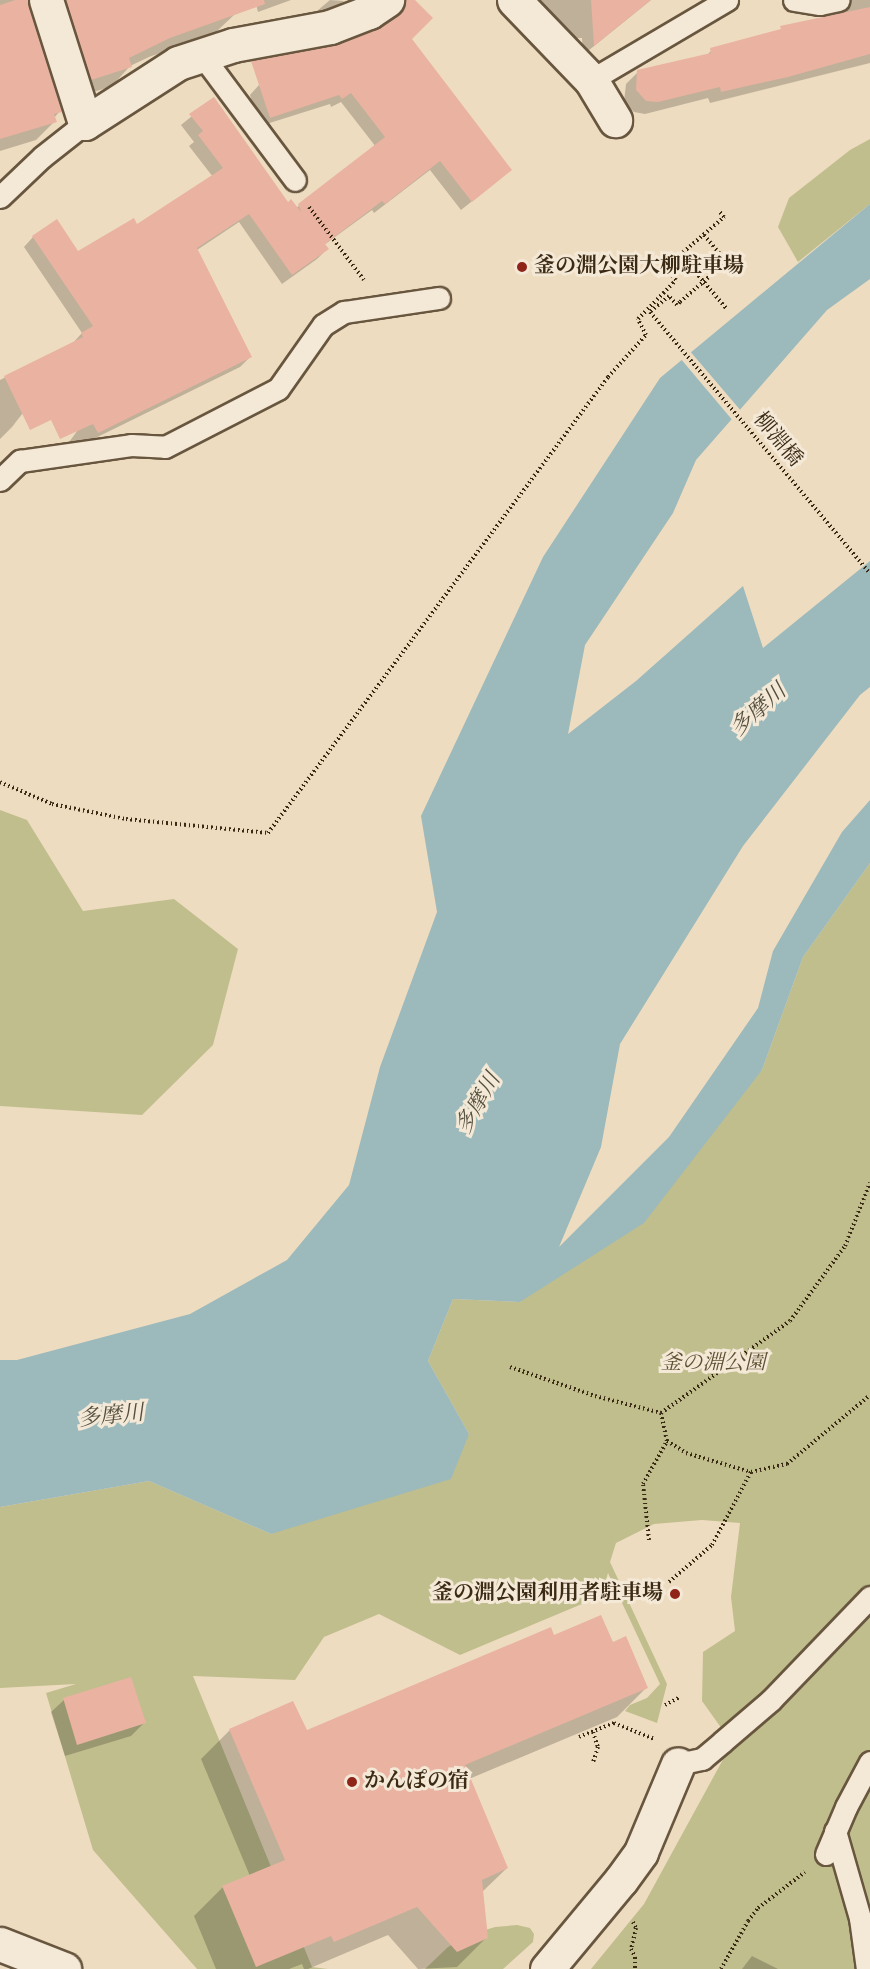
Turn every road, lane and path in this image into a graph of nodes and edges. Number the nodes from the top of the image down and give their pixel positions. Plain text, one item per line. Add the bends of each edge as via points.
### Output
1 (46, 0) edge
2 (387, 0) edge
3 (514, 0) edge
4 (727, 0) edge
5 (794, 0) edge
6 (839, 0) edge
7 (201, 54) junction
8 (591, 80) junction
9 (615, 120) dead end
10 (84, 123) junction
11 (295, 180) joint
12 (0, 197) edge
13 (719, 211) dead end
14 (704, 235) junction
15 (681, 255) junction
16 (439, 298) dead end
17 (383, 306) junction
18 (726, 308) dead end
19 (0, 480) edge
20 (870, 573) edge
21 (0, 782) edge
22 (870, 1183) edge
23 (510, 1367) dead end
24 (870, 1395) edge
25 (661, 1413) junction
26 (668, 1441) junction
27 (751, 1472) junction
28 (649, 1540) dead end
29 (669, 1582) dead end
30 (870, 1597) edge
31 (680, 1697) dead end
32 (665, 1705) dead end
33 (593, 1732) junction
34 (579, 1737) dead end
35 (652, 1738) dead end
36 (593, 1762) dead end
37 (870, 1762) edge
38 (678, 1764) joint
39 (835, 1831) junction
40 (826, 1854) joint
41 (633, 1921) dead end
42 (0, 1944) edge
43 (64, 1969) edge
44 (547, 1969) edge
45 (634, 1969) edge
46 (721, 1969) edge
47 (867, 1969) edge

1 - 10 street
2 - 7 street via 369,12 330,27
3 - 8 street
4 - 8 lane
5 - 6 lane via 820,4
7 - 10 street via 178,63
7 - 11 lane
8 - 9 street
10 - 12 lane
11 - 17 path via 297,191
13 - 14 path via 724,217
14 - 15 path
14 - 20 path, 柳淵橋, bridge via 726,261 677,304 669,296 650,312
15 - 18 path
15 - 21 path via 666,267 676,280 638,319 646,335 608,377 268,833 126,819 52,804
16 - 17 lane
17 - 19 lane via 344,312 323,325 278,389 165,447 131,445 20,461
22 - 25 path via 845,1246 790,1321
23 - 25 path
24 - 27 path via 787,1464
25 - 26 path
26 - 27 path via 686,1453
26 - 28 path via 643,1484
27 - 29 path via 712,1545
30 - 38 lane via 771,1700 702,1759
31 - 32 path
33 - 34 path
33 - 35 path via 614,1723
33 - 36 path via 598,1746
37 - 39 lane
38 - 44 street via 641,1852
39 - 40 lane
39 - 47 lane via 860,1918
40 - 46 path via 758,1908
41 - 45 path
42 - 43 street

